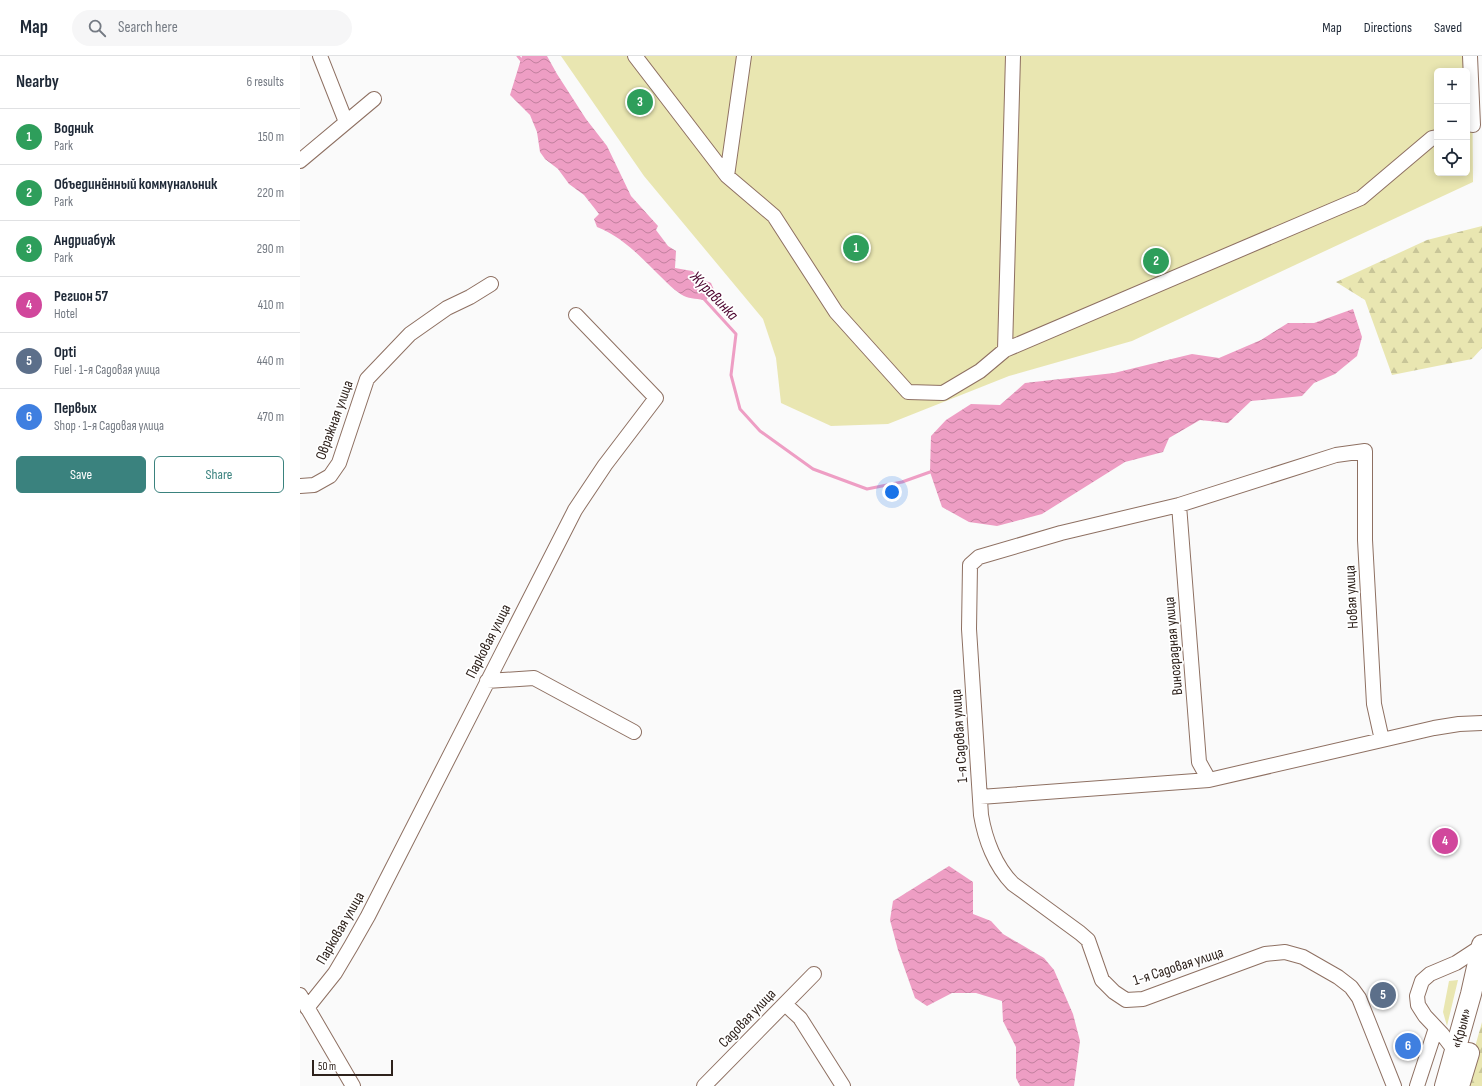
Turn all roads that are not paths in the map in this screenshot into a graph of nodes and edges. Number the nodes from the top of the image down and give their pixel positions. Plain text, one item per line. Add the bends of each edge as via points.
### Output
1 (320, 56) edge
2 (635, 56) edge
3 (744, 56) edge
4 (1013, 56) edge
5 (1470, 56) edge
6 (374, 99) dead end
7 (346, 122) junction
8 (1474, 125) edge
9 (1434, 138) edge
10 (300, 161) edge
11 (727, 176) junction
12 (491, 284) dead end
13 (576, 315) dead end
14 (1005, 350) junction
15 (300, 486) edge
16 (1179, 505) junction
17 (487, 681) junction
18 (1482, 723) edge
19 (634, 732) dead end
20 (1382, 740) junction
21 (1209, 780) junction
22 (980, 797) junction
23 (1482, 946) edge
24 (814, 974) dead end
25 (1482, 994) edge
26 (300, 995) edge
27 (785, 1004) junction
28 (307, 1008) junction
29 (1436, 1028) junction
30 (1455, 1051) junction
31 (353, 1086) edge
32 (704, 1086) edge
33 (843, 1086) edge
34 (1394, 1086) edge
35 (1417, 1086) edge
36 (1445, 1086) edge
37 (1459, 1086) edge

1 - 7 street
2 - 11 street
3 - 11 street
4 - 14 street
5 - 8 street
6 - 7 street
7 - 10 street
9 - 14 street via 1361,198
11 - 14 street via 774,216 836,312 908,392 943,393 980,371
12 - 15 street, Овражная улица via 448,308 410,334 367,379 339,463 330,476 314,485
13 - 17 street, Парковая улица via 656,398 575,510
16 - 20 street, Новая улица via 1336,455 1365,451 1364,540 1374,704
16 - 21 street, Виноградная улица via 1199,762
16 - 22 street, 1-я Садовая улица via 1054,535 979,557 970,565 969,629
17 - 19 street via 534,678
17 - 28 street, Парковая улица via 351,946 335,973
18 - 20 street via 1459,724
20 - 21 street
21 - 22 street
22 - 34 street, 1-я Садовая улица via 983,828 1004,874 1013,884 1088,940 1102,980 1114,992 1126,1000 1143,999 1265,954 1285,952 1303,957 1338,977 1351,987 1359,998
23 - 29 street via 1456,963 1430,974 1422,982 1417,996 1418,1005
23 - 30 highway, «Крым»
24 - 27 street, Садовая улица
25 - 37 highway
26 - 28 street
27 - 32 street, Садовая улица
27 - 33 street via 800,1018
28 - 31 street
29 - 30 street
29 - 35 street
30 - 36 highway, «Крым»

